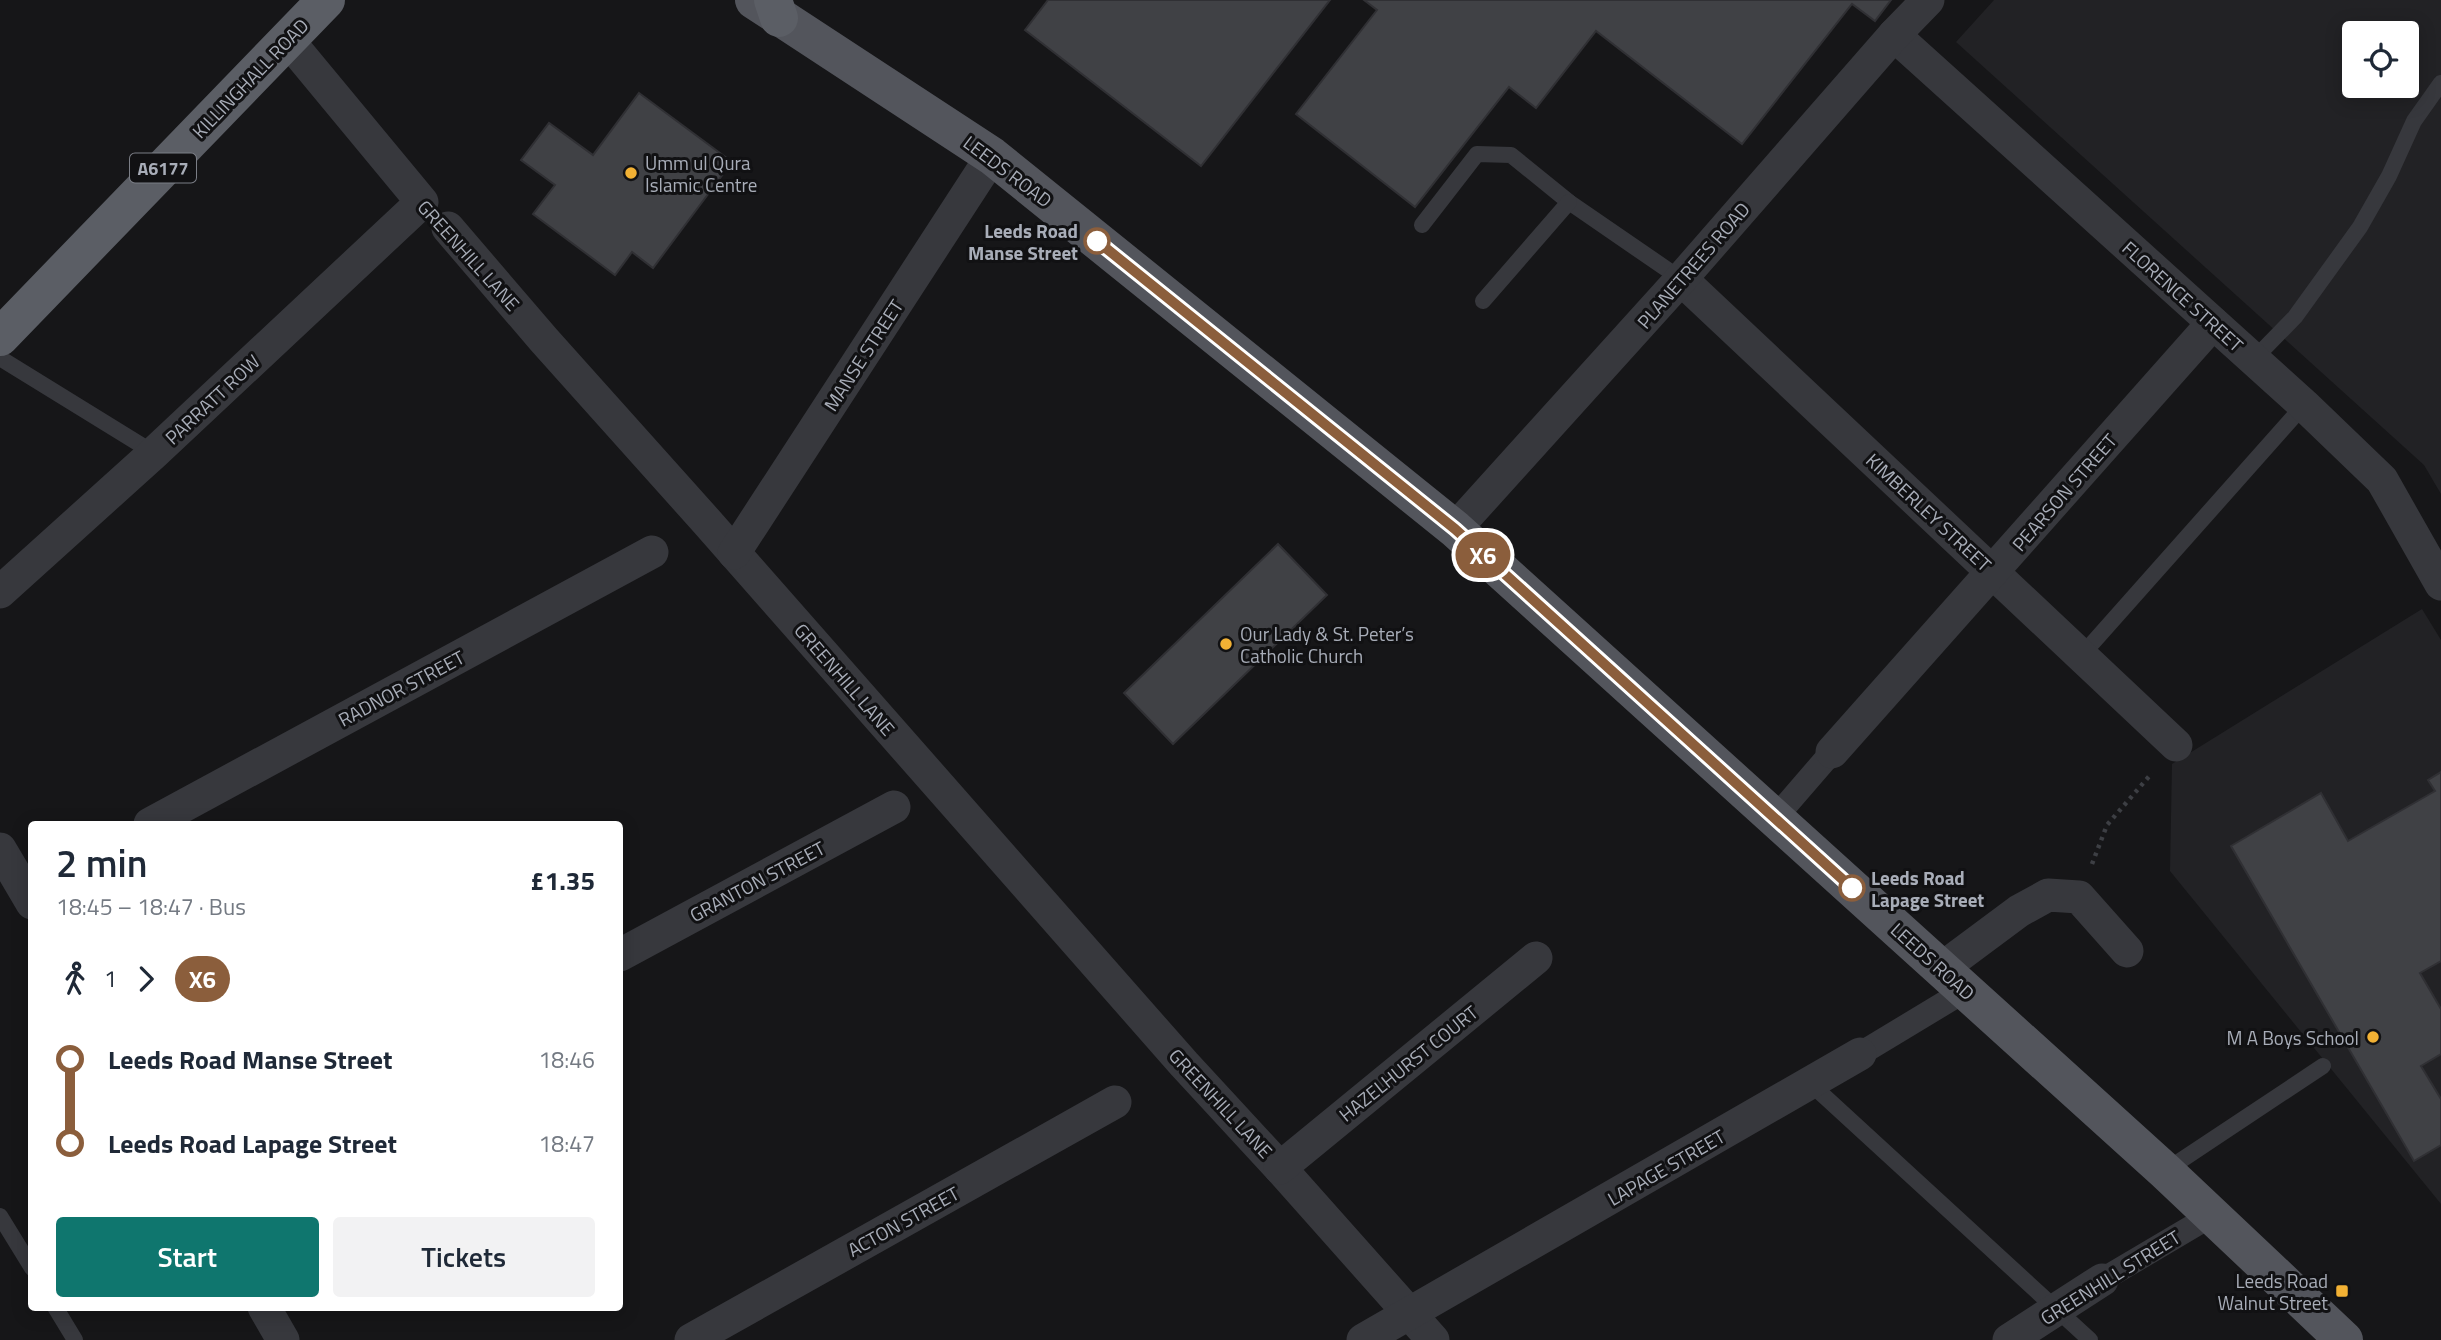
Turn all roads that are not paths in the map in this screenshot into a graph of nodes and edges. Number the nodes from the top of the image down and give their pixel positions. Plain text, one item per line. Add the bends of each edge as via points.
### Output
1 (326, 0) edge
2 (1928, 0) edge
3 (768, 6) edge
4 (1894, 34) junction
5 (287, 39) junction
6 (2441, 83) edge
7 (992, 156) junction
8 (422, 202) junction
9 (1569, 202) junction
10 (1422, 225) dead end
11 (448, 228) joint
12 (1681, 279) junction
13 (1483, 301) dead end
14 (2213, 323) junction
15 (0, 337) edge
16 (0, 358) edge
17 (2253, 360) junction
18 (2304, 405) junction
19 (154, 453) junction
20 (1455, 529) junction
21 (652, 552) dead end
22 (734, 553) junction
23 (1993, 573) junction
24 (2441, 584) edge
25 (0, 592) edge
26 (2081, 656) junction
27 (2176, 745) road end
28 (1832, 752) joint
29 (894, 807) dead end
30 (1775, 818) junction
31 (156, 821) edge
32 (0, 849) edge
33 (28, 893) edge
34 (2127, 951) dead end
35 (623, 953) edge
36 (1536, 958) dead end
37 (1954, 979) junction
38 (1860, 1054) joint
39 (2323, 1066) dead end
40 (1811, 1084) junction
41 (1115, 1102) dead end
42 (1280, 1168) junction
43 (2165, 1171) junction
44 (2212, 1215) junction
45 (0, 1216) edge
46 (28, 1262) edge
47 (2102, 1280) joint
48 (2058, 1309) junction
49 (57, 1311) edge
50 (266, 1311) edge
51 (1410, 1313) junction
52 (75, 1340) edge
53 (283, 1340) edge
54 (691, 1340) edge
55 (1363, 1340) edge
56 (1433, 1340) edge
57 (2009, 1340) edge
58 (2090, 1340) edge
59 (2344, 1340) edge

1 - 5 highway, KILLINGHALL ROAD / A6177
2 - 4 street, PLANETREES ROAD
3 - 7 main road, LEEDS ROAD
4 - 12 street, PLANETREES ROAD
4 - 14 street, FLORENCE STREET
5 - 8 street, GREENHILL LANE
5 - 15 highway, KILLINGHALL ROAD / A6177
6 - 17 lane via 2414,121 2360,226 2295,317
7 - 20 main road, LEEDS ROAD
7 - 22 street, MANSE STREET
8 - 11 street, GREENHILL LANE
8 - 19 street, PARRATT ROW
9 - 10 lane via 1511,155 1478,154
9 - 12 lane
9 - 13 lane
11 - 22 street, GREENHILL LANE
12 - 20 street, PLANETREES ROAD
12 - 23 street, KIMBERLEY STREET
14 - 17 street, FLORENCE STREET
14 - 23 street, PEARSON STREET
16 - 19 lane
17 - 18 street, FLORENCE STREET
18 - 24 street, FLORENCE STREET via 2382,480
18 - 26 lane
19 - 25 street, PARRATT ROW
20 - 30 main road, LEEDS ROAD
21 - 31 street, RADNOR STREET
22 - 42 street, GREENHILL LANE
23 - 26 street, KIMBERLEY STREET
23 - 28 street, PEARSON STREET
26 - 27 street, KIMBERLEY STREET
28 - 30 street, PEARSON STREET
29 - 35 street, GRANTON STREET
30 - 37 main road, LEEDS ROAD
32 - 33 street
34 - 37 street via 2079,897 2048,895 2019,911
36 - 42 street, HAZELHURST COURT
37 - 38 street, LAPAGE STREET
37 - 43 main road, LEEDS ROAD
38 - 40 street, LAPAGE STREET
39 - 43 lane
40 - 48 lane
40 - 51 street, LAPAGE STREET
41 - 54 street, ACTON STREET
42 - 51 street, GREENHILL LANE
43 - 44 main road, LEEDS ROAD
44 - 47 street, GREENHILL STREET
44 - 59 main road, LEEDS ROAD
45 - 46 lane
47 - 48 street, GREENHILL STREET
48 - 57 street, GREENHILL STREET
48 - 58 lane
49 - 52 lane
50 - 53 street
51 - 55 street, LAPAGE STREET
51 - 56 street, GREENHILL LANE

